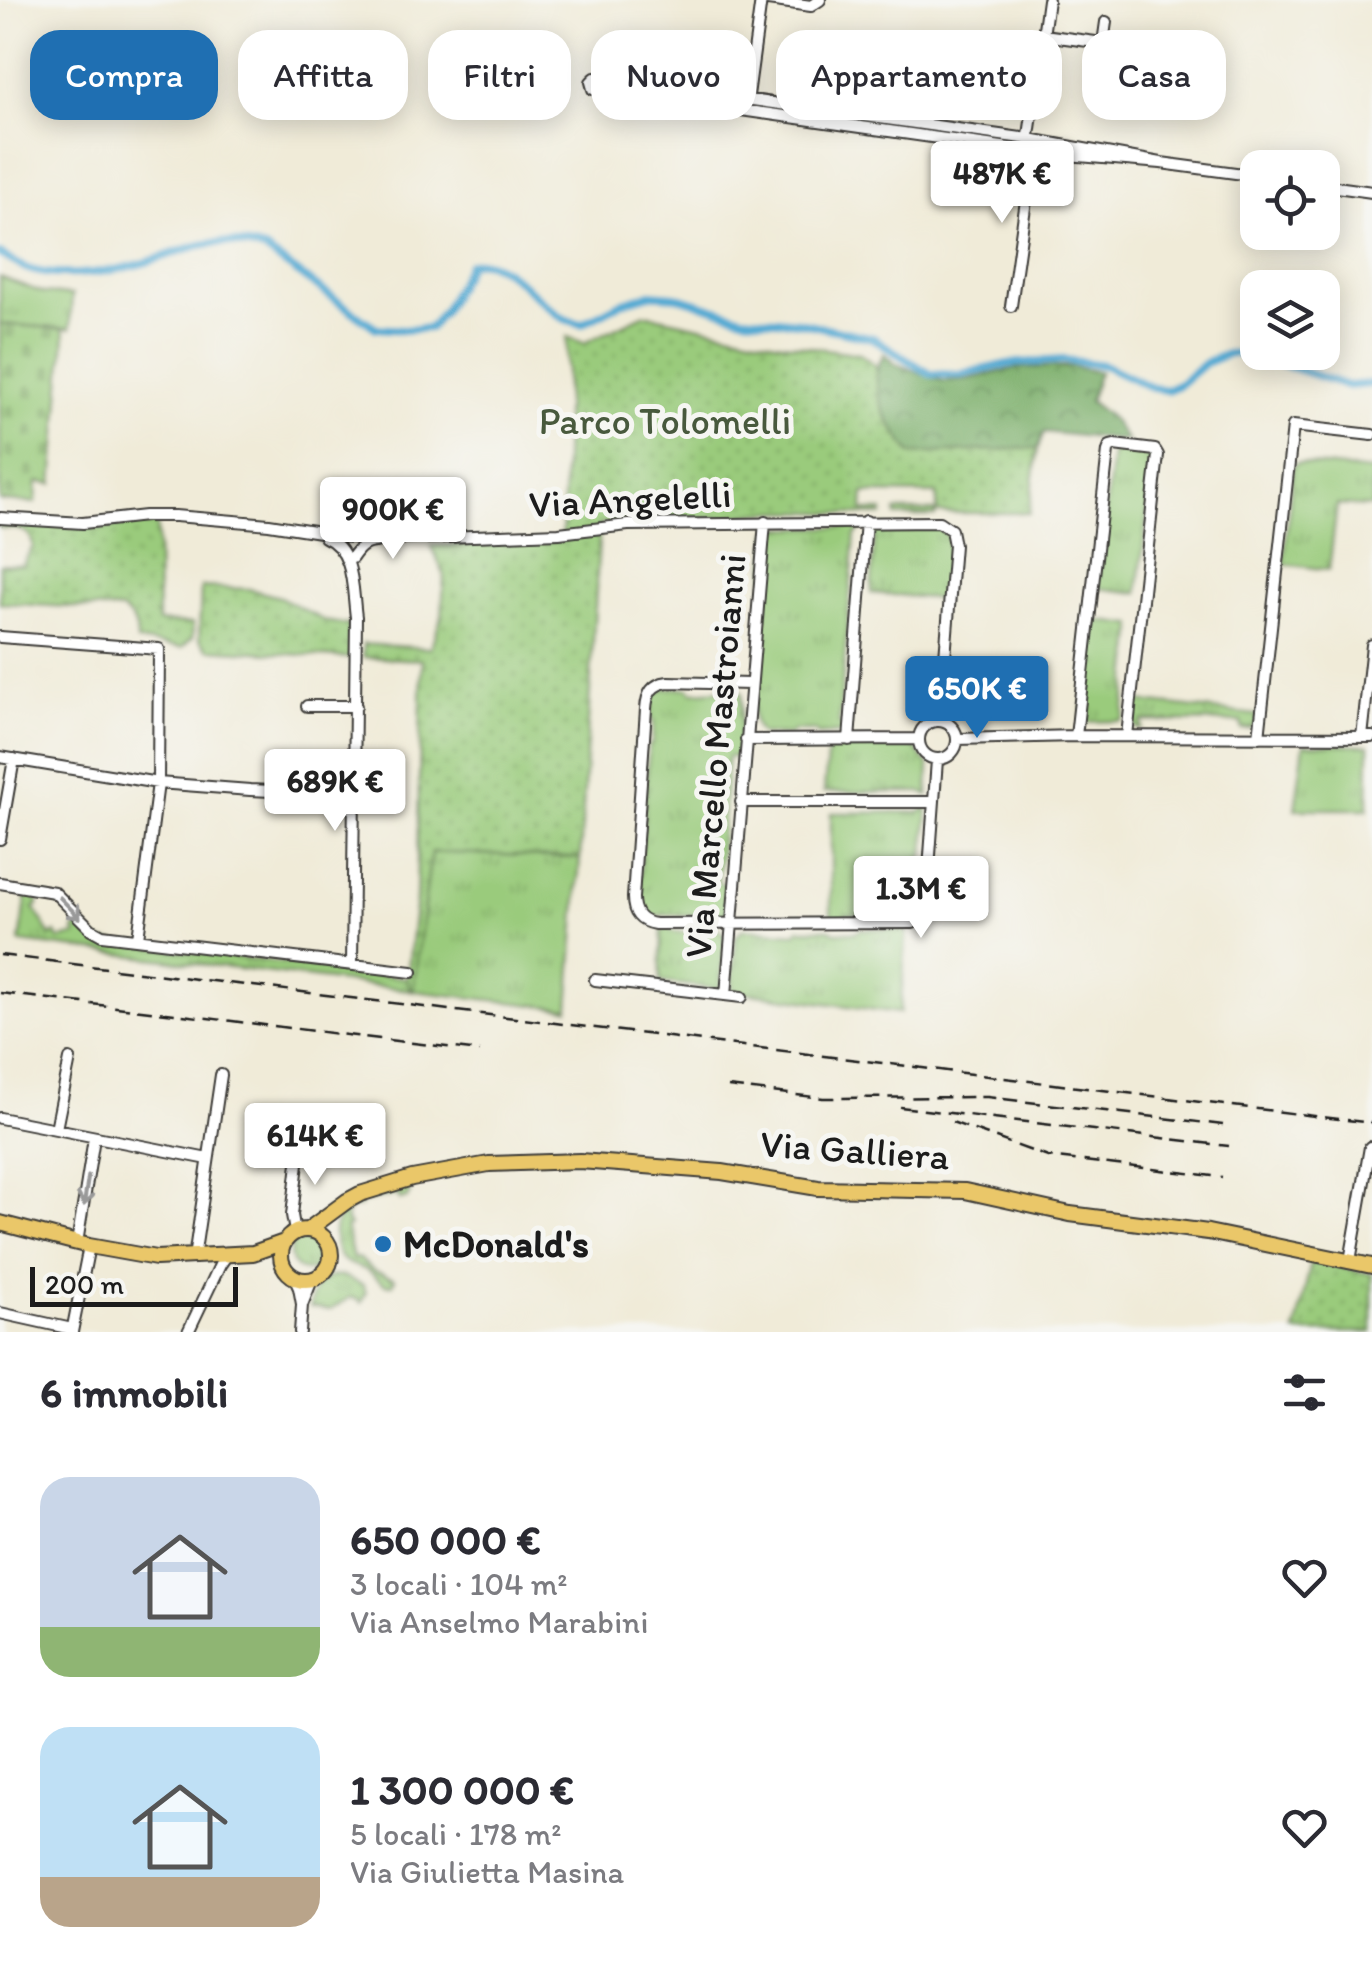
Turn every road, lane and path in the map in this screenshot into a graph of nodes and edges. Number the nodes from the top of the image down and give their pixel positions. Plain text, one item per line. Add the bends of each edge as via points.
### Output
1 (765, 0) edge
2 (820, 0) edge
3 (1048, 0) edge
4 (1106, 22) dead end
5 (1044, 30) edge
6 (1062, 38) edge
7 (756, 52) edge
8 (747, 105) joint
9 (756, 106) edge
10 (1033, 120) edge
11 (1030, 147) junction
12 (1240, 174) edge
13 (1340, 188) edge
14 (1372, 192) edge
15 (1012, 306) dead end
16 (1372, 435) edge
17 (0, 518) edge
18 (866, 521) junction
19 (764, 522) junction
20 (276, 524) junction
21 (352, 536) junction
22 (406, 538) junction
23 (349, 560) junction
24 (0, 638) edge
25 (1372, 645) edge
26 (750, 684) junction
27 (307, 706) dead end
28 (356, 706) junction
29 (940, 720) junction
30 (1076, 736) junction
31 (1126, 736) junction
32 (1259, 736) junction
33 (1367, 737) edge
34 (918, 739) junction
35 (957, 739) junction
36 (746, 740) junction
37 (849, 740) junction
38 (0, 757) edge
39 (14, 759) junction
40 (937, 760) junction
41 (158, 782) junction
42 (355, 795) junction
43 (741, 802) junction
44 (934, 802) junction
45 (0, 839) edge
46 (0, 883) edge
47 (731, 924) junction
48 (138, 938) junction
49 (352, 964) junction
50 (412, 972) dead end
51 (595, 980) dead end
52 (726, 995) junction
53 (742, 997) dead end
54 (70, 1059) dead end
55 (221, 1075) dead end
56 (0, 1118) edge
57 (56, 1129) junction
58 (94, 1138) junction
59 (300, 1146) dead end
60 (1370, 1146) edge
61 (208, 1160) junction
62 (335, 1210) junction
63 (0, 1223) edge
64 (296, 1234) junction
65 (83, 1244) junction
66 (329, 1244) junction
67 (253, 1253) junction
68 (227, 1256) junction
69 (194, 1258) junction
70 (1350, 1261) junction
71 (282, 1264) junction
72 (1372, 1266) edge
73 (294, 1277) junction
74 (312, 1280) junction
75 (302, 1305) junction
76 (0, 1313) edge
77 (72, 1330) edge
78 (188, 1332) edge
79 (300, 1332) edge

1 - 2 street via 811,6
1 - 7 street
3 - 5 street
4 - 6 street via 1103,43
8 - 8 street via 595,78 590,82 594,88
9 - 11 street
10 - 11 street
11 - 12 street
11 - 15 street
13 - 14 street
16 - 32 street via 1293,426
17 - 20 street, Via Angelelli via 84,523 161,515
18 - 19 street, Via Angelelli
18 - 29 street, Via Angelelli via 939,522 954,535
18 - 37 street
19 - 22 street, Via Angelelli
19 - 26 street, Via Marcello Mastroianni
20 - 21 street, Via Angelelli
20 - 23 street via 328,538
21 - 22 street, Via Angelelli
21 - 23 street
22 - 23 street via 370,542
23 - 28 street
24 - 41 street via 159,649
25 - 33 street
26 - 36 street, Via Marcello Mastroianni
26 - 47 street via 660,683 649,692 646,709 635,912 648,923
27 - 28 street
28 - 42 street
29 - 34 street via 923,726
29 - 35 street
30 - 31 street
30 - 31 street via 1108,448 1114,445 1158,454
30 - 35 street
31 - 32 street
32 - 33 street
34 - 37 street
34 - 40 street via 924,754
35 - 40 street via 950,756
36 - 37 street
36 - 43 street, Via Marcello Mastroianni
38 - 39 street
39 - 41 street
39 - 45 street
40 - 44 street
41 - 42 street
41 - 48 street
42 - 49 street
43 - 44 street
43 - 47 street, Via Marcello Mastroianni
44 - 47 street via 927,896 913,923
46 -> 48 street via 50,890 96,933
47 - 52 street, Via Marcello Mastroianni
48 - 49 street
49 - 50 street
51 - 52 street, Via Marcello Mastroianni
52 - 53 street, Via Marcello Mastroianni
54 - 57 street
55 - 61 street
56 - 57 street
57 - 58 street
58 - 61 street
58 -> 65 street
59 - 64 street
60 - 70 street
61 - 69 street
62 - 64 main road, Via Galliera
62 - 66 main road
62 - 70 main road, Via Galliera via 372,1189 453,1169 580,1162 722,1172 821,1188 965,1191
63 - 65 main road
64 - 66 main road via 324,1236
64 - 67 main road, Via Galliera
64 - 71 main road via 281,1250
65 - 69 main road
65 - 77 street
66 - 74 main road via 328,1267
67 - 68 main road
67 - 71 main road
68 - 69 main road
68 - 78 street
70 - 72 main road, Via Galliera
71 - 73 main road
73 - 74 main road
73 - 75 street
74 - 75 street
75 - 79 street
76 - 77 street

